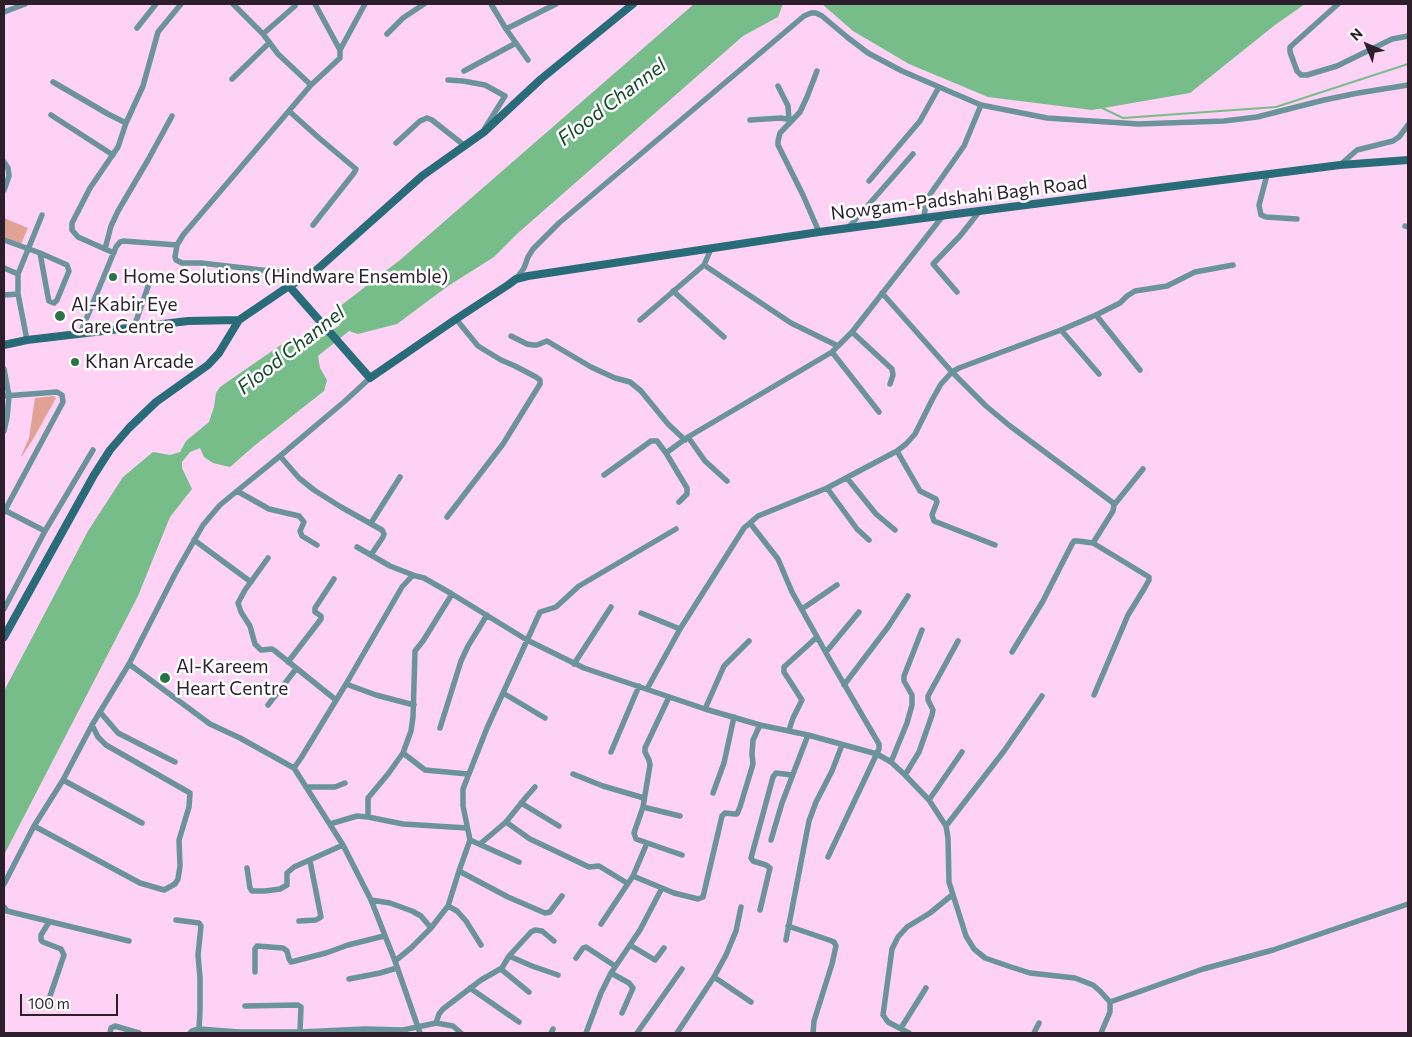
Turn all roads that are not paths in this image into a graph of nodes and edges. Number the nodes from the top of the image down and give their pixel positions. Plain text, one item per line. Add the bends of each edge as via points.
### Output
1 (25, 4) edge
2 (156, 4) edge
3 (181, 4) edge
4 (233, 4) edge
5 (315, 4) edge
6 (365, 4) edge
7 (424, 4) edge
8 (491, 4) edge
9 (556, 4) edge
10 (633, 4) edge
11 (1338, 4) edge
12 (295, 6) dead end
13 (4, 12) edge
14 (137, 28) dead end
15 (506, 29) junction
16 (264, 34) junction
17 (387, 34) dead end
18 (1408, 36) edge
19 (269, 43) junction
20 (516, 43) junction
21 (340, 50) junction
22 (528, 60) dead end
23 (464, 71) dead end
24 (817, 71) dead end
25 (232, 79) dead end
26 (448, 80) dead end
27 (53, 82) dead end
28 (1408, 84) edge
29 (311, 85) junction
30 (778, 86) dead end
31 (939, 87) junction
32 (981, 105) junction
33 (289, 111) junction
34 (51, 115) dead end
35 (172, 116) dead end
36 (791, 119) junction
37 (750, 120) dead end
38 (126, 123) junction
39 (1408, 125) edge
40 (483, 132) junction
41 (396, 143) dead end
42 (465, 146) junction
43 (913, 154) dead end
44 (113, 155) junction
45 (1408, 160) edge
46 (4, 162) edge
47 (1340, 166) junction
48 (1267, 175) junction
49 (869, 181) dead end
50 (4, 190) edge
51 (979, 212) junction
52 (42, 215) dead end
53 (942, 217) junction
54 (924, 218) junction
55 (1297, 219) dead end
56 (313, 225) dead end
57 (848, 228) junction
58 (819, 232) junction
59 (4, 240) edge
60 (177, 245) junction
61 (28, 249) junction
62 (105, 249) junction
63 (711, 249) junction
64 (40, 252) junction
65 (114, 253) junction
66 (1233, 264) dead end
67 (704, 265) junction
68 (4, 268) edge
69 (279, 272) dead end
70 (18, 274) junction
71 (151, 278) dead end
72 (516, 279) junction
73 (289, 286) junction
74 (673, 291) junction
75 (957, 292) dead end
76 (882, 293) junction
77 (18, 294) junction
78 (4, 295) edge
79 (1096, 315) junction
80 (456, 319) junction
81 (239, 320) junction
82 (640, 320) dead end
83 (134, 327) junction
84 (1061, 330) junction
85 (852, 332) junction
86 (80, 334) junction
87 (511, 336) dead end
88 (724, 337) dead end
89 (27, 340) junction
90 (4, 345) edge
91 (838, 346) junction
92 (832, 352) junction
93 (4, 369) edge
94 (1140, 370) dead end
95 (952, 372) junction
96 (1099, 374) dead end
97 (370, 378) junction
98 (890, 384) dead end
99 (6, 396) edge
100 (878, 412) dead end
101 (4, 431) edge
102 (686, 438) junction
103 (93, 450) dead end
104 (897, 451) junction
105 (666, 453) junction
106 (280, 456) junction
107 (1144, 470) dead end
108 (604, 475) dead end
109 (400, 477) dead end
110 (847, 478) junction
111 (727, 481) dead end
112 (827, 488) junction
113 (237, 491) junction
114 (678, 502) dead end
115 (1114, 505) junction
116 (4, 510) edge
117 (447, 517) dead end
118 (370, 523) junction
119 (750, 523) junction
120 (676, 529) dead end
121 (896, 530) dead end
122 (45, 532) junction
123 (194, 540) junction
124 (869, 540) dead end
125 (1093, 543) junction
126 (316, 545) dead end
127 (995, 545) dead end
128 (357, 547) dead end
129 (370, 554) junction
130 (268, 558) dead end
131 (413, 575) junction
132 (334, 579) dead end
133 (251, 582) junction
134 (837, 585) dead end
135 (452, 594) junction
136 (908, 596) dead end
137 (612, 607) dead end
138 (4, 609) edge
139 (802, 609) junction
140 (859, 612) dead end
141 (641, 613) dead end
142 (487, 615) junction
143 (680, 629) junction
144 (922, 630) dead end
145 (4, 637) edge
146 (817, 637) junction
147 (527, 640) junction
148 (749, 641) dead end
149 (958, 641) dead end
150 (826, 652) junction
151 (1012, 652) dead end
152 (288, 662) junction
153 (129, 664) junction
154 (574, 664) junction
155 (296, 668) junction
156 (346, 684) junction
157 (639, 686) junction
158 (844, 686) junction
159 (648, 689) junction
160 (503, 693) junction
161 (1094, 695) dead end
162 (1042, 696) dead end
163 (669, 697) junction
164 (336, 700) junction
165 (268, 705) dead end
166 (414, 705) junction
167 (705, 709) junction
168 (100, 712) junction
169 (734, 717) junction
170 (545, 718) dead end
171 (92, 724) junction
172 (760, 725) junction
173 (440, 728) dead end
174 (789, 730) junction
175 (808, 735) junction
176 (842, 745) junction
177 (611, 752) dead end
178 (962, 752) dead end
179 (403, 753) junction
180 (877, 754) junction
181 (175, 762) dead end
182 (890, 762) junction
183 (294, 768) junction
184 (468, 774) junction
185 (574, 774) dead end
186 (792, 775) junction
187 (905, 775) junction
188 (63, 780) junction
189 (345, 783) dead end
190 (536, 786) dead end
191 (306, 787) junction
192 (713, 793) dead end
193 (644, 798) junction
194 (929, 800) junction
195 (521, 803) junction
196 (643, 807) junction
197 (680, 816) dead end
198 (368, 817) junction
199 (506, 822) junction
200 (142, 823) dead end
201 (330, 824) junction
202 (34, 826) junction
203 (559, 826) dead end
204 (946, 826) junction
205 (467, 828) junction
206 (470, 840) junction
207 (771, 840) dead end
208 (648, 843) junction
209 (480, 844) junction
210 (343, 845) junction
211 (682, 855) dead end
212 (828, 857) dead end
213 (310, 861) junction
214 (519, 862) dead end
215 (246, 868) dead end
216 (458, 871) junction
217 (633, 876) junction
218 (627, 883) junction
219 (4, 884) edge
220 (662, 888) junction
221 (952, 894) junction
222 (562, 896) dead end
223 (370, 900) junction
224 (1408, 904) edge
225 (448, 906) junction
226 (4, 907) edge
227 (741, 907) dead end
228 (760, 910) dead end
229 (176, 920) dead end
230 (299, 921) dead end
231 (49, 922) junction
232 (601, 924) dead end
233 (788, 926) junction
234 (431, 928) junction
235 (384, 936) junction
236 (786, 940) dead end
237 (129, 941) dead end
238 (554, 941) dead end
239 (482, 945) dead end
240 (630, 945) junction
241 (664, 948) dead end
242 (510, 956) junction
243 (576, 958) dead end
244 (395, 961) junction
245 (616, 966) junction
246 (398, 968) junction
247 (500, 969) junction
248 (682, 969) dead end
249 (255, 972) dead end
250 (611, 973) junction
251 (558, 975) dead end
252 (714, 978) junction
253 (348, 979) dead end
254 (470, 988) junction
255 (926, 988) dead end
256 (529, 992) dead end
257 (48, 1002) dead end
258 (751, 1002) dead end
259 (1110, 1002) junction
260 (246, 1006) dead end
261 (622, 1013) dead end
262 (519, 1022) dead end
263 (436, 1023) junction
264 (1039, 1023) dead end
265 (418, 1026) junction
266 (901, 1028) junction
267 (199, 1029) junction
268 (300, 1032) edge
269 (329, 1032) edge
270 (110, 1033) edge
271 (139, 1033) edge
272 (190, 1033) edge
273 (420, 1033) edge
274 (461, 1033) edge
275 (586, 1033) edge
276 (637, 1033) edge
277 (677, 1033) edge
278 (813, 1033) edge
279 (909, 1033) edge
280 (1034, 1033) edge
281 (1101, 1033) edge

1 - 13 street
2 - 14 street
3 - 38 street via 158,32 143,86
4 - 16 street
5 - 21 street
6 - 21 street
7 - 17 street
8 - 15 street
9 - 15 street
10 - 40 main road via 541,79
11 - 18 street via 1290,46 1301,75 1337,66 1392,39
12 - 16 street
15 - 20 street
16 - 19 street
19 - 25 street
19 - 29 street
20 - 22 street
20 - 23 street
21 - 29 street via 339,60
24 - 36 street via 800,112
26 - 40 street via 485,85 505,96
27 - 38 street
28 - 32 street via 1332,98 1257,118 1224,121 1120,124 1047,118
29 - 33 street
30 - 36 street
31 - 32 street
31 - 49 street via 920,121
31 - 72 street via 868,53 819,14 808,14 559,223 533,249
32 - 54 street via 964,146 930,192
33 - 56 street via 356,168
33 - 60 street
34 - 44 street
35 - 62 street via 118,211
36 - 37 street
36 - 58 street via 780,133 778,145
38 - 44 street
39 - 47 street via 1393,141 1357,150
40 - 42 main road
41 - 42 street via 427,118
42 - 73 main road via 422,176 312,274
43 - 57 street
44 - 62 street via 90,188 71,227 78,237
45 - 47 main road, Nowgam-Padshahi Bagh Road
46 - 50 street via 9,176
47 - 48 main road, Nowgam-Padshahi Bagh Road
48 - 51 main road, Nowgam-Padshahi Bagh Road
48 - 55 street via 1259,205 1261,215
51 - 53 main road, Nowgam-Padshahi Bagh Road
51 - 75 street via 933,264
52 - 61 street
53 - 54 main road, Nowgam-Padshahi Bagh Road
53 - 76 street
54 - 57 main road, Nowgam-Padshahi Bagh Road
57 - 58 main road, Nowgam-Padshahi Bagh Road
58 - 63 main road, Nowgam-Padshahi Bagh Road
59 - 61 street
60 - 65 street via 123,241
60 - 69 street via 175,258 182,263
61 - 64 street
61 - 70 street
62 - 65 street
63 - 67 street
63 - 72 main road, Nowgam-Padshahi Bagh Road
64 - 64 street via 48,300 54,303 68,267
65 - 86 street
66 - 79 street via 1195,272 1167,286 1135,291
67 - 74 street
67 - 91 street via 791,323
68 - 70 street
70 - 77 street
71 - 83 street
72 - 80 main road
73 - 81 main road
73 - 97 main road
74 - 82 street
74 - 88 street
76 - 85 street
76 - 95 street
77 - 78 street
77 - 89 street
79 - 84 street
79 - 94 street
80 - 97 main road
80 - 117 street via 478,346 536,377 540,384 504,444
81 - 83 main road
81 - 145 main road via 208,365 156,402 110,450
83 - 86 main road
84 - 95 street
84 - 96 street
85 - 91 street
85 - 98 street via 892,369
86 - 89 main road
87 - 102 street via 533,345 549,342 590,368 630,382 668,424
89 - 90 main road
91 - 92 street
92 - 100 street
92 - 102 street
93 - 99 street
95 - 104 street via 941,384 912,439
95 - 115 street via 998,416
97 - 106 street
99 - 101 street
99 - 116 street via 58,392 63,402
102 - 105 street
102 - 111 street
103 - 122 street
104 - 110 street
104 - 127 street via 920,491 936,499 934,520
105 - 108 street via 657,442 651,441
105 - 114 street via 687,488 687,494
106 - 113 street
106 - 118 street via 314,490
107 - 115 street
109 - 118 street
110 - 112 street
110 - 121 street via 876,514
112 - 119 street via 763,514
112 - 124 street
113 - 123 street via 213,514
113 - 126 street via 269,509 299,516 304,522 300,531 302,536
115 - 125 street via 1114,511
116 - 122 street
118 - 129 street via 384,534
119 - 139 street via 778,559
119 - 143 street
120 - 147 street via 579,586 553,609 542,610
122 - 138 street
123 - 133 street
123 - 153 street
125 - 151 street via 1074,541
125 - 161 street via 1149,576 1128,615
128 - 129 street
129 - 131 street
130 - 133 street
131 - 135 street
131 - 156 street via 402,587
132 - 152 street via 315,608 321,619
133 - 152 street via 238,603 255,644 261,650 272,649
134 - 139 street
135 - 142 street
135 - 166 street via 424,642 415,651
136 - 158 street
137 - 154 street
139 - 146 street
140 - 150 street
141 - 143 street
142 - 147 street
142 - 173 street via 460,661
143 - 159 street
144 - 182 street via 904,676 912,695 912,705
146 - 150 street
146 - 174 street via 784,667 802,700
147 - 154 street
147 - 160 street
148 - 167 street via 724,666
149 - 187 street via 928,696 932,715 919,752
150 - 158 street
152 - 155 street
153 - 168 street
153 - 183 street via 210,724
154 - 157 street
155 - 164 street
155 - 165 street
156 - 164 street
156 - 166 street
157 - 159 street
157 - 177 street
158 - 180 street via 879,744
159 - 163 street
160 - 170 street
160 - 184 street
162 - 204 street
163 - 167 street
163 - 193 street via 644,752 650,765
164 - 183 street
166 - 179 street via 411,731
167 - 169 street
168 - 171 street
168 - 181 street via 118,733
169 - 172 street
169 - 192 street via 724,763
171 - 188 street
171 - 202 street via 106,745 190,793 179,840 178,879 175,884 158,890
172 - 174 street
172 - 220 street via 753,740 753,764 740,807 737,814 725,813 722,816 703,897 695,898
174 - 175 street
175 - 176 street
175 - 186 street
176 - 180 street
176 - 233 street via 809,820
178 - 194 street
179 - 184 street via 426,770
179 - 198 street via 368,798
180 - 182 street
180 - 212 street
182 - 187 street
183 - 191 street
184 - 205 street via 462,794
185 - 193 street
186 - 207 street
186 - 228 street via 776,773 772,778 751,858 770,868
187 - 194 street
188 - 200 street
188 - 202 street
189 - 191 street via 335,787
190 - 195 street
191 - 201 street
193 - 196 street
194 - 204 street
195 - 199 street
195 - 203 street
196 - 197 street
196 - 208 street via 634,833 636,839
198 - 201 street via 356,816
198 - 205 street via 394,823
199 - 209 street
199 - 218 street via 530,839 589,867 599,866
201 - 210 street
202 - 219 street
204 - 221 street
205 - 206 street
206 - 209 street
206 - 216 street
208 - 211 street
208 - 217 street
209 - 214 street
210 - 213 street
210 - 223 street
213 - 215 street via 287,873 284,887 265,891 254,892 251,889
213 - 230 street via 320,917
216 - 222 street via 546,913
216 - 225 street
217 - 218 street
217 - 220 street
218 - 232 street
220 - 240 street
221 - 259 street via 969,943 979,954 1030,973 1084,981
221 - 266 street via 907,927 895,942 883,1012 888,1022
223 - 234 street via 412,911
223 - 235 street
224 - 259 street
225 - 234 street
225 - 239 street via 466,921
226 - 231 street via 7,911
227 - 252 street via 732,942
229 - 267 street via 199,922 201,926
231 - 237 street
231 - 257 street via 41,940 61,949 64,956
233 - 236 street
233 - 278 street via 834,942 836,946
234 - 244 street
235 - 244 street
235 - 249 street via 292,962 283,948 257,946
238 - 242 street via 542,931 535,930
240 - 241 street via 654,960
240 - 245 street
242 - 247 street
242 - 251 street
243 - 245 street via 586,947
244 - 246 street
245 - 250 street
246 - 253 street
246 - 265 street
247 - 254 street
247 - 256 street
248 - 276 street
250 - 261 street via 633,988
250 - 275 street
252 - 258 street
252 - 277 street
254 - 262 street
254 - 263 street via 440,1012
255 - 266 street
259 - 281 street via 1110,1012
260 - 268 street via 298,1004 301,1007
263 - 265 street
263 - 274 street via 453,1026
264 - 280 street
265 - 269 street via 404,1030
265 - 273 street
266 - 279 street
267 - 268 street
267 - 272 street
268 - 269 street
270 - 271 street via 115,1026

